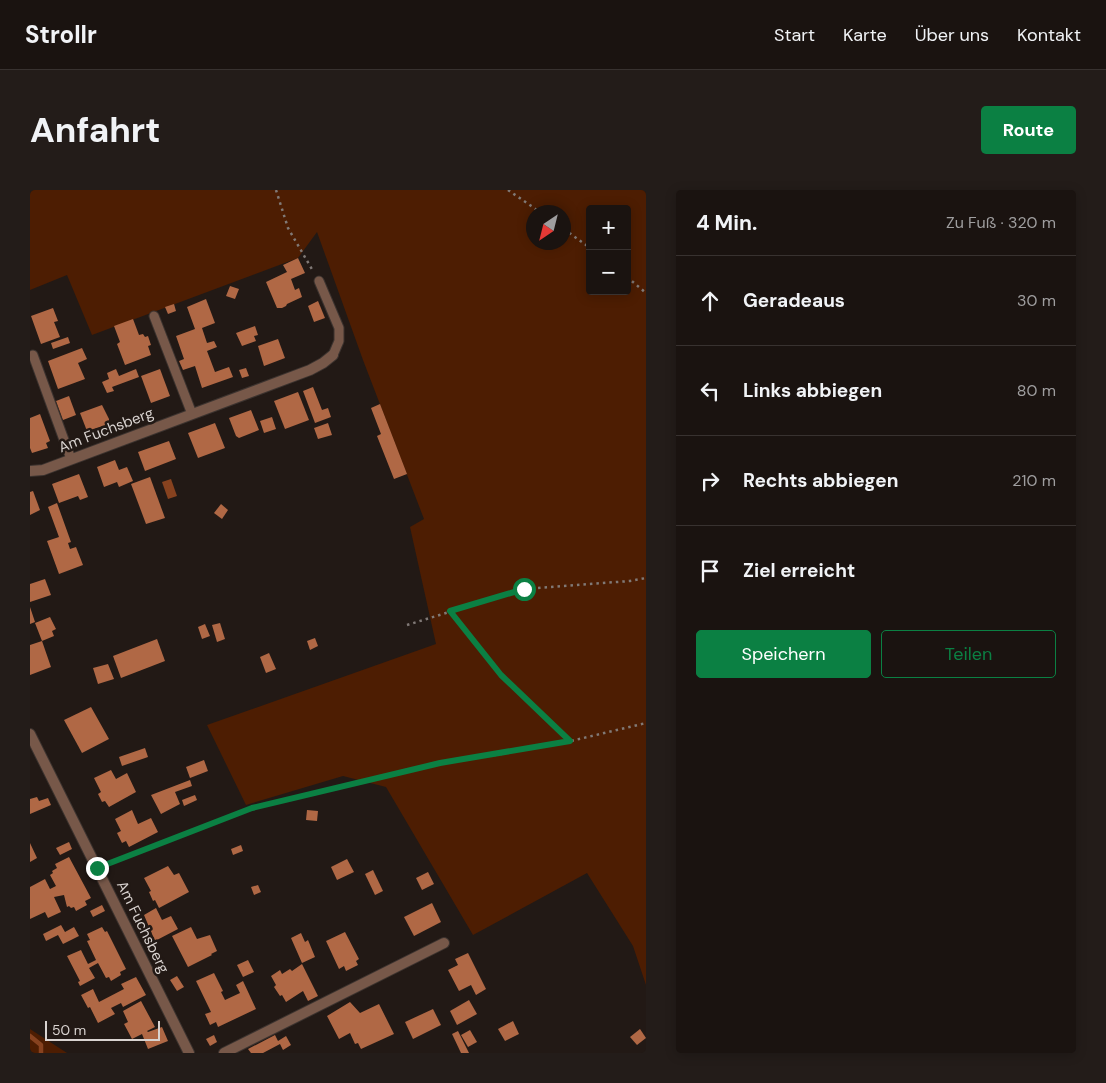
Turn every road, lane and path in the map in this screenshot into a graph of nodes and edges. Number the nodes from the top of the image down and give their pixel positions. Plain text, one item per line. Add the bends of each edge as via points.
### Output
1 (276, 190) edge
2 (508, 190) edge
3 (530, 205) edge
4 (571, 234) edge
5 (586, 245) edge
6 (631, 280) edge
7 (319, 281) joint
8 (646, 293) edge
9 (154, 316) dead end
10 (33, 355) dead end
11 (333, 355) joint
12 (192, 414) junction
13 (71, 459) junction
14 (30, 472) edge
15 (646, 578) edge
16 (450, 611) junction
17 (407, 624) dead end
18 (646, 723) edge
19 (30, 734) edge
20 (570, 741) junction
21 (97, 868) junction
22 (444, 943) dead end
23 (189, 1053) edge
24 (224, 1053) edge

1 - 7 path via 288,228
2 - 3 path
4 - 5 path
6 - 8 path
7 - 11 lane via 339,328 339,340
9 - 12 lane
10 - 13 lane
11 - 12 street, Am Fuchsberg via 310,370
12 - 13 street, Am Fuchsberg
13 - 14 street, Am Fuchsberg
15 - 16 path via 524,589
16 - 17 path
16 - 20 path via 501,675
18 - 20 path
19 - 21 street, Am Fuchsberg
20 - 21 path via 440,763 252,808
21 - 23 street, Am Fuchsberg
22 - 24 street

